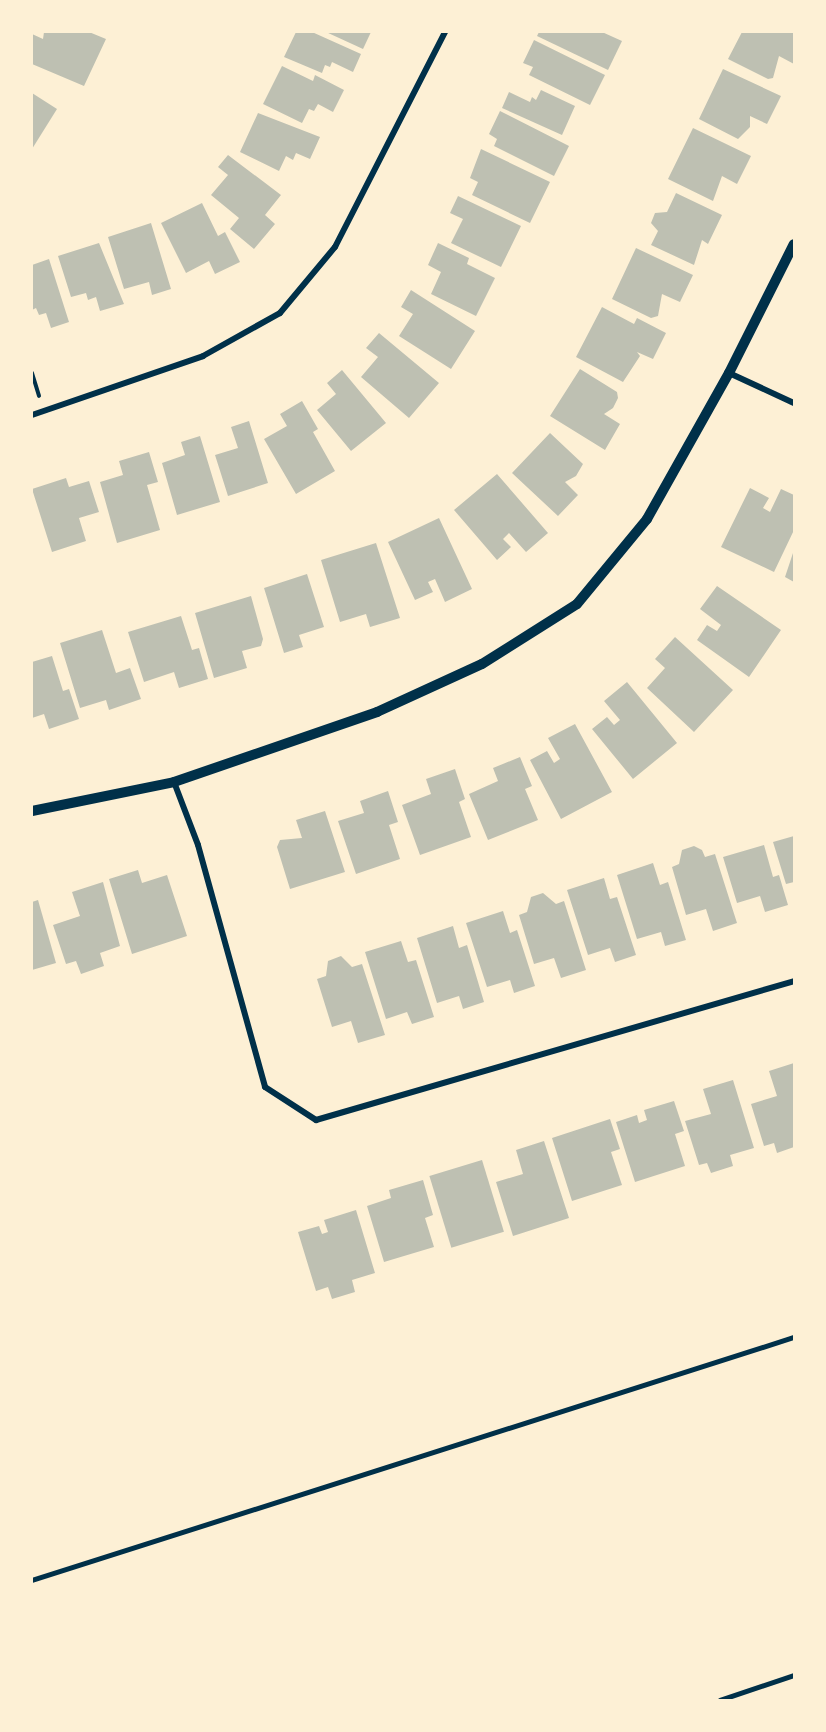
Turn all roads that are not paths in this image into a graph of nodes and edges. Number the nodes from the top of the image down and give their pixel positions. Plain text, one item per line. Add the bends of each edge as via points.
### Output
1 (445, 32) edge
2 (795, 244) edge
3 (729, 373) junction
4 (795, 403) edge
5 (32, 415) edge
6 (174, 782) junction
7 (32, 811) edge
8 (795, 981) edge
9 (795, 1337) edge
10 (32, 1580) edge
11 (795, 1676) edge
12 (720, 1701) edge

1 - 5 street via 335,247 280,313 203,356
2 - 3 street
3 - 4 street
3 - 6 street via 647,519 577,604 482,664 377,712
6 - 7 street
6 - 8 street via 198,845 265,1088 315,1120
9 - 10 lane
11 - 12 lane

